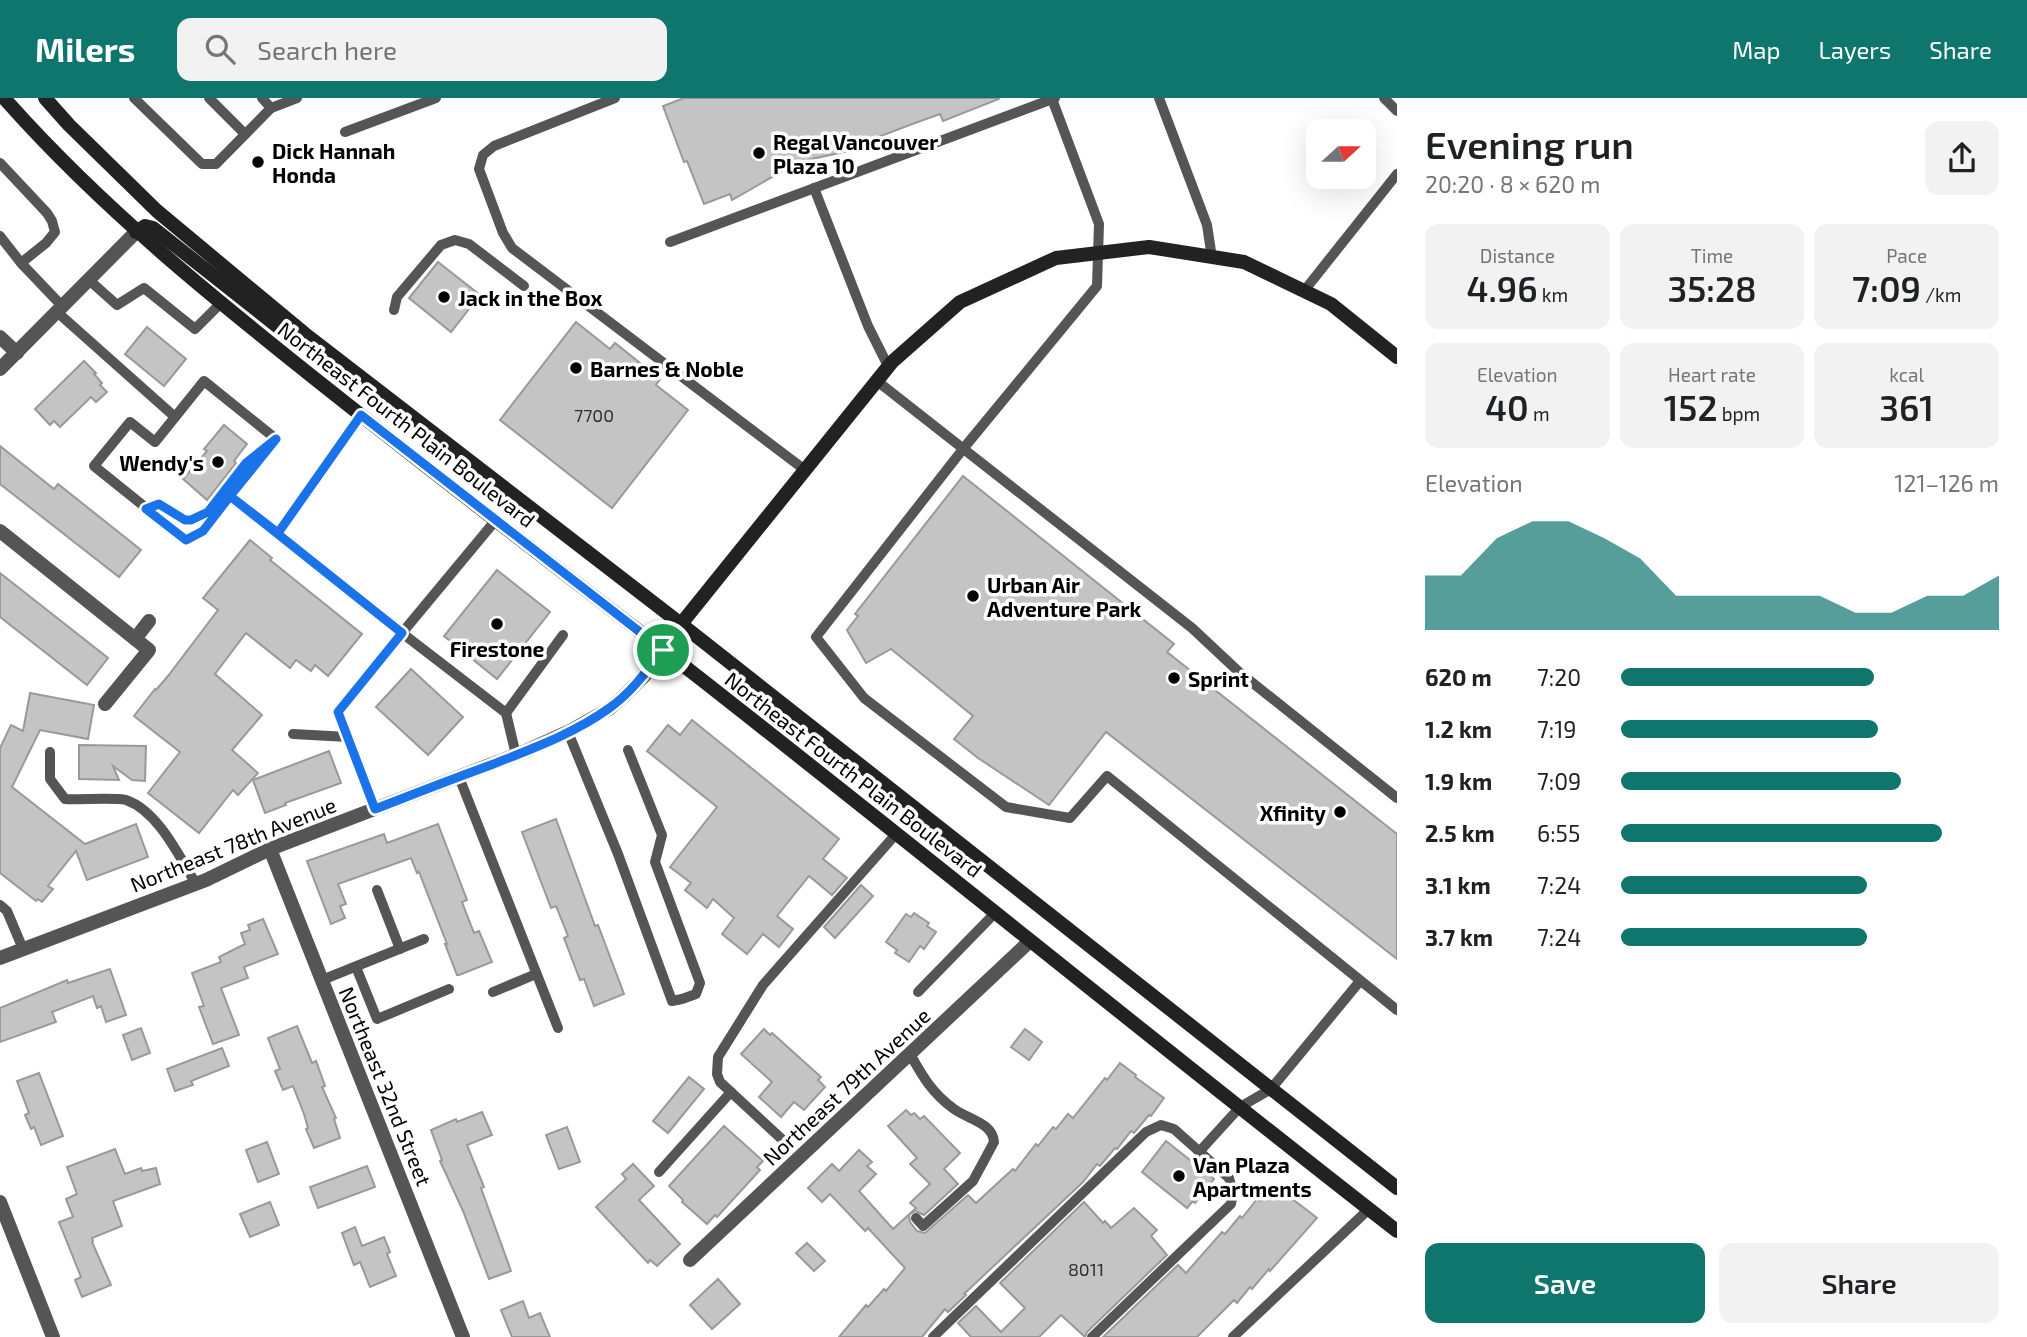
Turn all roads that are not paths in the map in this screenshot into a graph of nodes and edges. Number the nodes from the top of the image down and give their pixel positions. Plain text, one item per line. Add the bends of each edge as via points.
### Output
1 (4, 98) edge
2 (45, 98) edge
3 (134, 98) edge
4 (209, 98) edge
5 (262, 98) edge
6 (298, 98) edge
7 (436, 98) edge
8 (615, 98) edge
9 (1159, 98) edge
10 (1384, 98) edge
11 (1053, 99) edge
12 (271, 108) junction
13 (1397, 111) edge
14 (345, 132) dead end
15 (245, 134) junction
16 (0, 163) edge
17 (1397, 174) edge
18 (814, 188) junction
19 (136, 232) junction
20 (0, 236) edge
21 (670, 242) dead end
22 (1098, 254) junction
23 (1212, 257) junction
24 (21, 263) junction
25 (89, 280) junction
26 (524, 286) dead end
27 (1304, 291) junction
28 (220, 304) junction
29 (60, 309) junction
30 (394, 310) dead end
31 (305, 334) junction
32 (0, 337) edge
33 (17, 353) junction
34 (1397, 357) edge
35 (888, 366) junction
36 (0, 369) edge
37 (877, 381) junction
38 (361, 415) junction
39 (175, 417) junction
40 (276, 439) junction
41 (963, 449) junction
42 (805, 470) junction
43 (230, 496) junction
44 (146, 509) junction
45 (495, 521) junction
46 (0, 531) edge
47 (278, 533) junction
48 (149, 621) dead end
49 (681, 624) junction
50 (402, 633) junction
51 (563, 635) dead end
52 (135, 639) junction
53 (663, 650) junction
54 (106, 704) dead end
55 (506, 713) junction
56 (568, 732) junction
57 (293, 734) dead end
58 (348, 737) junction
59 (628, 750) dead end
60 (50, 752) dead end
61 (516, 755) junction
62 (460, 777) junction
63 (1397, 798) edge
64 (375, 809) junction
65 (896, 834) junction
66 (270, 849) junction
67 (196, 884) junction
68 (377, 890) dead end
69 (0, 905) edge
70 (995, 913) junction
71 (424, 939) dead end
72 (1030, 942) junction
73 (23, 949) junction
74 (400, 949) junction
75 (0, 958) edge
76 (356, 967) junction
77 (536, 974) junction
78 (322, 981) junction
79 (1360, 981) junction
80 (449, 989) dead end
81 (493, 992) dead end
82 (918, 992) dead end
83 (1397, 1010) edge
84 (558, 1028) dead end
85 (910, 1054) junction
86 (1271, 1089) junction
87 (731, 1092) junction
88 (1240, 1107) junction
89 (786, 1143) dead end
90 (1199, 1152) junction
91 (659, 1172) dead end
92 (1397, 1188) edge
93 (0, 1202) edge
94 (1369, 1209) junction
95 (916, 1218) dead end
96 (1397, 1231) edge
97 (690, 1260) dead end
98 (53, 1337) edge
99 (463, 1337) edge
100 (933, 1337) edge
101 (1091, 1337) edge
102 (1233, 1337) edge

1 - 19 main road, Northeast Fourth Plain Boulevard
2 - 31 main road, Northeast Fourth Plain Boulevard via 157,211
3 - 15 lane via 202,164 216,164
4 - 15 lane
5 - 12 lane
6 - 12 lane
7 - 14 lane
8 - 42 lane via 494,146 483,155 479,169 503,233 512,248
9 - 23 lane via 1207,225
10 - 13 lane
11 - 18 lane
11 - 22 lane via 1099,224
12 - 15 lane
16 - 24 lane via 47,213 55,232
17 - 27 lane
18 - 21 lane
18 - 35 lane
19 - 25 street
19 - 28 main road, Northeast Fourth Plain Boulevard
19 - 31 main road via 145,226 153,228 282,330
20 - 24 lane
22 - 23 main road, Northeast 78th Avenue via 1149,247
22 - 35 main road, Northeast 78th Avenue via 1056,258 960,302
22 - 41 lane via 1097,286
23 - 27 main road, Northeast 78th Avenue via 1244,262
24 - 29 lane
25 - 28 lane via 117,304 144,288 195,329
25 - 29 street
26 - 30 lane via 470,244 447,241 397,297
27 - 34 main road, Northeast 78th Avenue via 1331,304
28 - 38 main road, Northeast Fourth Plain Boulevard
29 - 33 street
29 - 39 lane
31 - 49 main road, Northeast Fourth Plain Boulevard
32 - 33 street
33 - 36 street
35 - 37 main road, Northeast 78th Avenue
37 - 41 lane
37 - 42 main road, Northeast 78th Avenue
38 - 45 main road, Northeast Fourth Plain Boulevard
38 - 47 lane
39 - 40 lane via 204,381
39 - 44 lane via 155,442 130,422 94,466
40 - 43 lane
40 - 44 lane via 246,463 208,512 185,520 159,504
41 - 63 lane via 1192,628 1239,672
41 - 79 lane via 816,637 864,698 1006,807 1070,818 1107,776
42 - 49 main road, Northeast 78th Avenue
43 - 44 lane via 203,531 186,540
43 - 47 lane
45 - 50 lane
45 - 53 main road, Northeast Fourth Plain Boulevard
46 - 52 street
47 - 50 lane
48 - 52 street
49 - 53 main road, Northeast 78th Avenue
49 - 86 main road, Northeast Fourth Plain Boulevard
50 - 55 lane
50 - 58 lane via 338,712
51 - 55 lane
52 - 54 street via 149,650
53 - 56 street, Northeast 78th Avenue via 644,676 609,709
53 - 65 main road, Northeast Fourth Plain Boulevard
55 - 61 lane
56 - 59 lane via 672,1000 682,999 696,994 700,983 655,862 662,835
56 - 61 street, Northeast 78th Avenue
57 - 58 lane
58 - 64 lane
60 - 67 lane via 50,779 65,799 124,799 144,809
61 - 62 street, Northeast 78th Avenue
62 - 64 street, Northeast 78th Avenue
62 - 77 lane
64 - 66 street, Northeast 78th Avenue
65 - 70 main road, Northeast Fourth Plain Boulevard
65 - 87 lane via 763,985 718,1057 716,1074
66 - 67 street, Northeast 78th Avenue
66 - 78 street, Northeast 32nd Street
67 - 73 street, Northeast 78th Avenue
68 - 74 lane
69 - 73 lane
70 - 72 main road, Northeast Fourth Plain Boulevard
70 - 82 lane
71 - 74 lane
72 - 85 street, Northeast 79th Avenue
72 - 88 main road, Northeast Fourth Plain Boulevard
73 - 75 street, Northeast 78th Avenue
74 - 76 lane
76 - 78 lane
76 - 80 lane via 377,1019
77 - 81 lane
77 - 84 lane
78 - 99 street, Northeast 32nd Street
79 - 83 lane
79 - 86 lane
85 - 95 lane via 929,1087 986,1126 994,1142 973,1181 923,1226
85 - 97 street, Northeast 79th Avenue
86 - 88 lane
86 - 92 main road, Northeast Fourth Plain Boulevard
87 - 89 lane
87 - 91 lane
88 - 90 lane
88 - 94 main road, Northeast Fourth Plain Boulevard
90 - 100 lane via 1174,1129 1161,1125 1146,1132
90 - 101 lane via 1229,1178 1230,1204
93 - 98 street
94 - 96 main road, Northeast Fourth Plain Boulevard
94 - 102 lane

